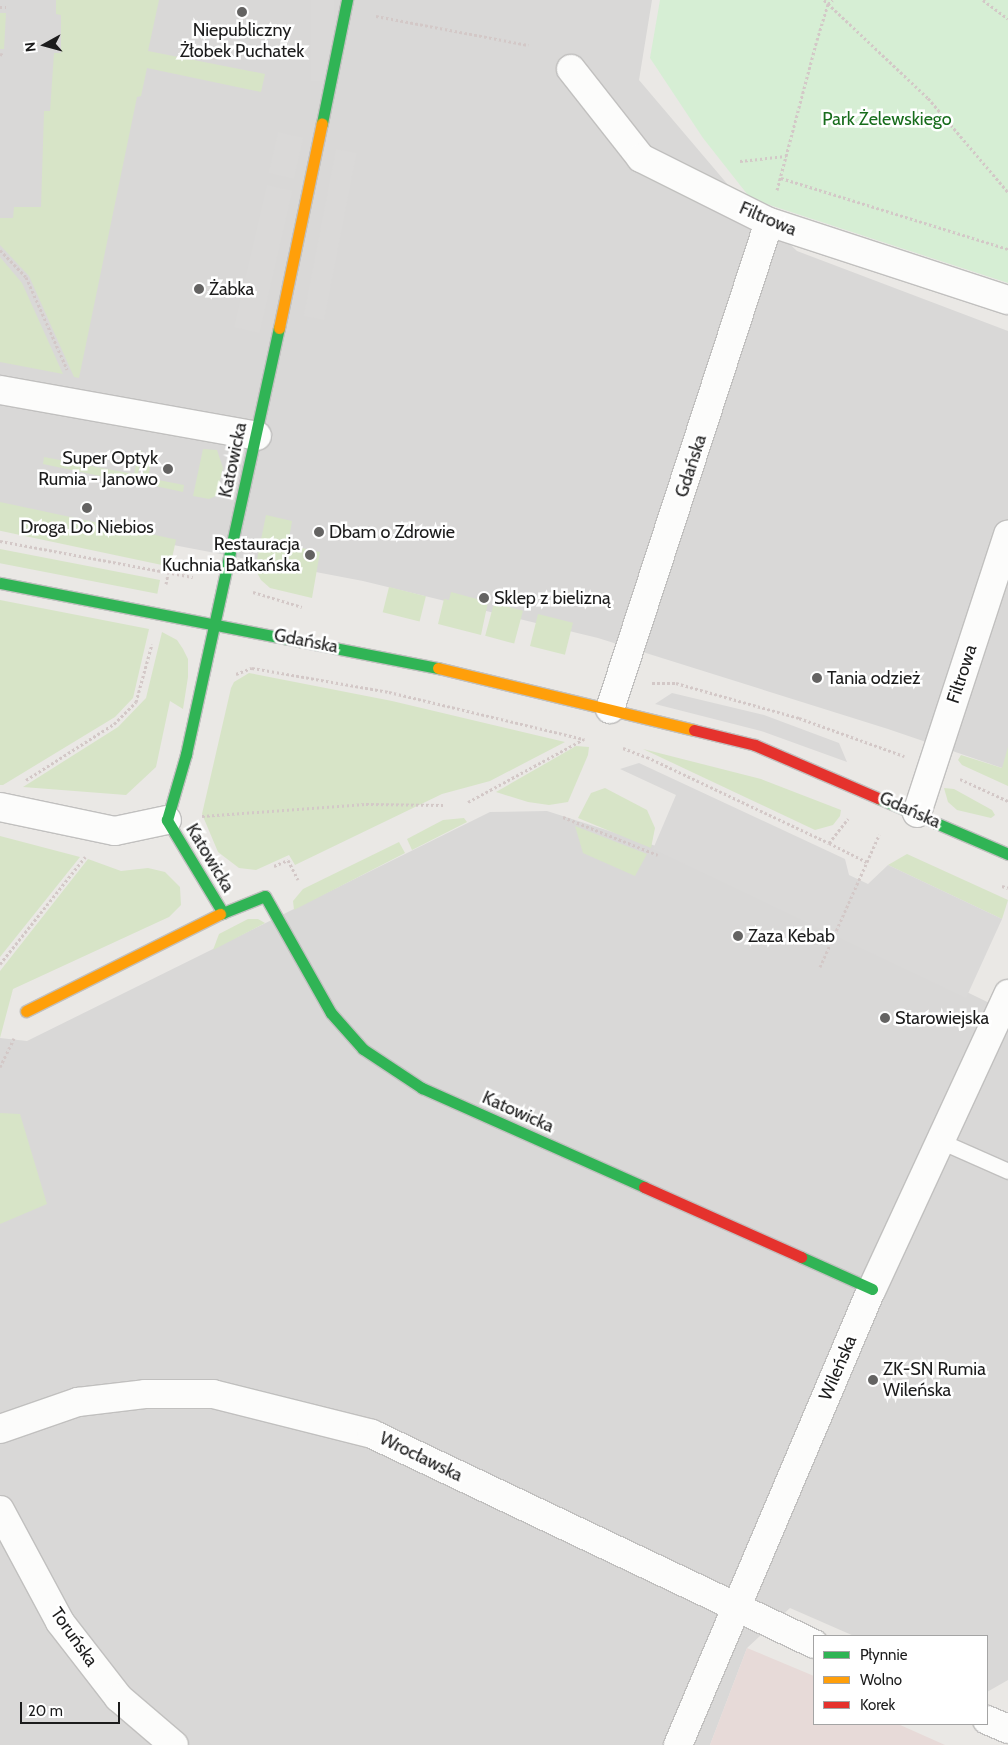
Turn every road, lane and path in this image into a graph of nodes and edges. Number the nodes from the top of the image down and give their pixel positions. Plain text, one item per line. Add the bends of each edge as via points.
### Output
1 (824, 0) edge
2 (832, 0) edge
3 (983, 0) edge
4 (828, 4) junction
5 (346, 5) edge
6 (0, 7) edge
7 (6, 7) dead end
8 (1008, 19) edge
9 (528, 45) dead end
10 (571, 69) dead end
11 (786, 156) junction
12 (740, 161) dead end
13 (780, 178) junction
14 (1008, 192) edge
15 (769, 222) junction
16 (1008, 249) edge
17 (0, 250) edge
18 (1008, 300) edge
19 (69, 373) dead end
20 (0, 390) edge
21 (257, 436) junction
22 (1008, 535) edge
23 (0, 541) edge
24 (168, 574) junction
25 (200, 578) dead end
26 (0, 583) edge
27 (160, 613) junction
28 (215, 623) junction
29 (229, 677) dead end
30 (650, 684) dead end
31 (610, 709) junction
32 (623, 748) dead end
33 (907, 757) dead end
34 (957, 778) dead end
35 (20, 783) dead end
36 (1008, 801) edge
37 (468, 802) dead end
38 (443, 805) dead end
39 (0, 807) edge
40 (852, 810) dead end
41 (917, 813) junction
42 (194, 816) dead end
43 (563, 817) dead end
44 (167, 820) junction
45 (879, 835) dead end
46 (829, 843) junction
47 (1008, 854) edge
48 (658, 855) dead end
49 (86, 856) dead end
50 (867, 862) junction
51 (267, 870) dead end
52 (298, 880) dead end
53 (223, 913) junction
54 (0, 964) edge
55 (820, 967) dead end
56 (1008, 994) edge
57 (26, 1011) dead end
58 (940, 1141) junction
59 (1008, 1171) edge
60 (872, 1289) junction
61 (0, 1429) edge
62 (0, 1510) edge
63 (734, 1608) junction
64 (813, 1644) edge
65 (988, 1720) edge
66 (1008, 1729) edge
67 (174, 1745) edge
68 (678, 1745) edge

1 - 4 path
2 - 4 path
3 - 8 path
4 - 11 path
4 - 14 path via 928,98
5 - 9 path
5 - 21 street, Katowicka
6 - 7 path
10 - 15 street, Filtrowa via 642,158
11 - 12 path
11 - 13 path
13 - 15 path
13 - 16 path
15 - 18 street, Filtrowa
15 - 31 street, Gdańska
17 - 19 path via 26,277
20 - 21 street
21 - 28 street, Katowicka
22 - 41 street, Filtrowa
23 - 24 path
24 - 25 path
24 - 27 path
26 - 27 street, Gdańska
27 - 28 street, Gdańska
27 - 35 path via 136,702 114,724
28 - 31 street, Gdańska via 431,666
28 - 44 street, Katowicka via 186,754
29 - 37 path via 252,668 389,692 584,739
30 - 33 path via 676,683 799,718
31 - 41 street, Gdańska via 755,744
32 - 46 path via 647,756
34 - 36 path
38 - 42 path via 366,804
39 - 44 street via 115,831
40 - 46 path via 844,828
41 - 47 street, Gdańska
43 - 48 path
44 - 53 street, Katowicka
45 - 50 path
46 - 50 path
49 - 54 path
50 - 55 path
51 - 52 path via 288,860
53 - 57 street, Katowicka
53 - 60 street, Katowicka via 266,896 331,1013 363,1050 422,1088
56 - 58 street, Wileńska
58 - 59 lane
58 - 60 street, Wileńska
60 - 63 street, Wileńska
61 - 63 street, Wrocławska via 78,1402 145,1394 223,1396 372,1434
62 - 67 street, Toruńska via 60,1622 119,1698
63 - 64 street, Wrocławska
63 - 68 street, Wileńska
65 - 66 street

